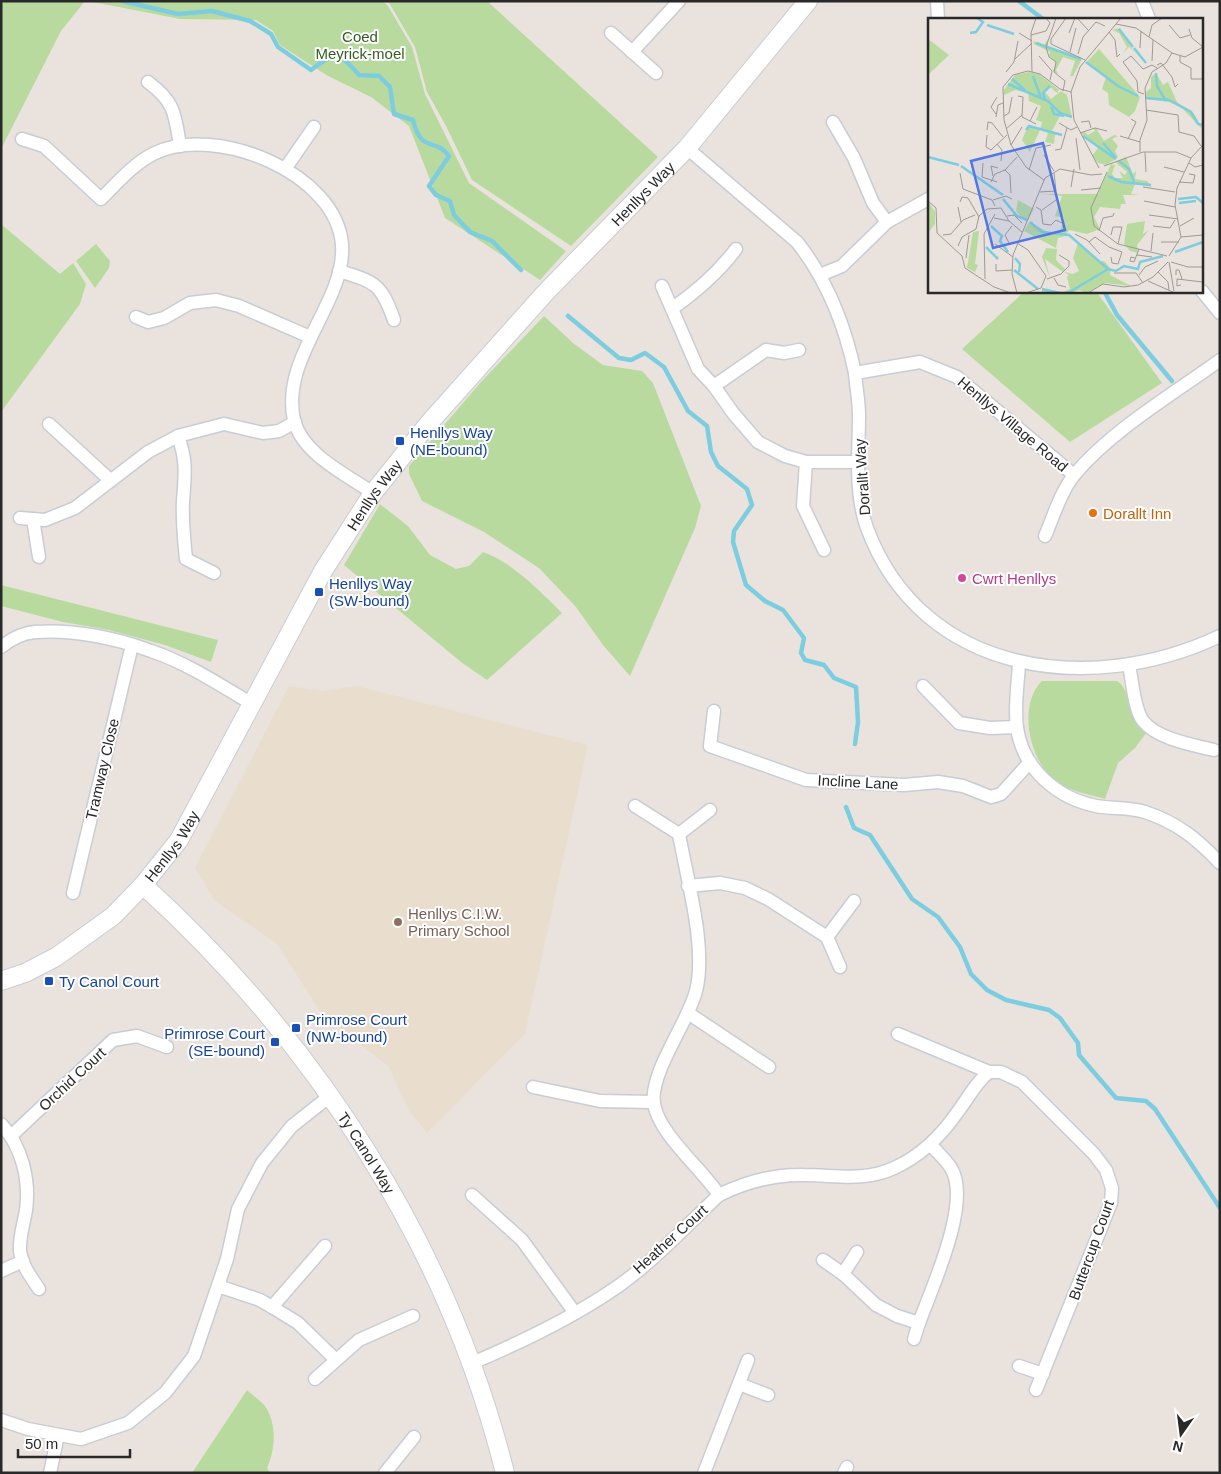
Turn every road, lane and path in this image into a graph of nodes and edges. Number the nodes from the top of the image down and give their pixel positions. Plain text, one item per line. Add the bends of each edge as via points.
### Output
1 (679, 1) edge
2 (808, 1) edge
3 (937, 1) edge
4 (1142, 1) edge
5 (938, 18) edge
6 (1149, 18) edge
7 (611, 33) dead end
8 (632, 52) junction
9 (656, 74) dead end
10 (148, 82) dead end
11 (832, 122) dead end
12 (314, 127) dead end
13 (22, 139) dead end
14 (180, 146) junction
15 (686, 148) junction
16 (285, 169) junction
17 (928, 199) edge
18 (887, 222) junction
19 (736, 249) dead end
20 (339, 271) junction
21 (820, 275) junction
22 (662, 286) dead end
23 (1203, 292) edge
24 (673, 308) junction
25 (1220, 313) edge
26 (136, 317) dead end
27 (394, 320) dead end
28 (310, 337) junction
29 (799, 350) dead end
30 (1220, 360) edge
31 (855, 373) junction
32 (714, 386) junction
33 (294, 422) junction
34 (49, 424) dead end
35 (178, 436) junction
36 (806, 462) junction
37 (859, 462) junction
38 (1074, 475) junction
39 (110, 480) junction
40 (373, 493) junction
41 (1045, 536) dead end
42 (824, 550) dead end
43 (39, 558) dead end
44 (214, 573) dead end
45 (1220, 636) edge
46 (132, 645) junction
47 (1, 647) edge
48 (1019, 663) junction
49 (1129, 665) junction
50 (923, 686) dead end
51 (252, 704) junction
52 (714, 711) dead end
53 (1017, 728) junction
54 (1214, 750) dead end
55 (1030, 762) junction
56 (635, 806) dead end
57 (710, 810) dead end
58 (679, 834) junction
59 (1220, 863) edge
60 (143, 885) junction
61 (688, 886) junction
62 (73, 893) dead end
63 (854, 900) dead end
64 (827, 937) junction
65 (840, 967) dead end
66 (1, 981) edge
67 (688, 1014) junction
68 (898, 1034) dead end
69 (167, 1047) dead end
70 (769, 1067) dead end
71 (990, 1072) junction
72 (533, 1087) dead end
73 (330, 1096) junction
74 (654, 1102) junction
75 (1, 1124) edge
76 (12, 1135) junction
77 (930, 1145) junction
78 (472, 1195) dead end
79 (719, 1195) junction
80 (326, 1246) dead end
81 (857, 1252) dead end
82 (823, 1260) dead end
83 (23, 1261) junction
84 (1, 1271) edge
85 (844, 1274) junction
86 (218, 1286) junction
87 (39, 1289) dead end
88 (272, 1307) junction
89 (575, 1313) junction
90 (413, 1316) dead end
91 (919, 1323) junction
92 (914, 1339) dead end
93 (336, 1360) junction
94 (748, 1360) dead end
95 (472, 1362) junction
96 (1019, 1366) dead end
97 (1043, 1374) junction
98 (315, 1379) dead end
99 (739, 1384) junction
100 (1036, 1390) dead end
101 (768, 1395) dead end
102 (1, 1420) edge
103 (58, 1435) junction
104 (414, 1437) dead end
105 (50, 1473) edge
106 (385, 1473) edge
107 (505, 1473) edge
108 (704, 1473) edge

1 - 8 street
2 - 15 street, Henllys Way
3 - 5 street
4 - 6 street
7 - 8 street
8 - 9 street
10 - 14 street via 166,95 174,112
11 - 18 street via 854,158 873,203
12 - 16 street
13 - 14 street via 44,146 100,199 137,164 156,152
14 - 16 street via 227,146 257,154
15 - 21 street via 797,242
15 - 40 street, Henllys Way via 546,292 429,423
16 - 20 street via 321,196 333,215 342,244
17 - 18 street
18 - 21 street via 842,266
19 - 24 street via 717,272
20 - 27 street via 372,281 386,298
20 - 28 street
21 - 31 street via 849,344
22 - 24 street
23 - 25 street
24 - 32 street via 698,369
26 - 28 street via 148,322 164,318 190,303 216,300 239,306
28 - 33 street via 293,383
29 - 32 street via 784,353 766,350
30 - 38 street via 1102,445
31 - 37 street, Dorallt Way
31 - 38 street, Henllys Village Road via 920,362 940,368 957,377
32 - 36 street via 758,442 785,456
33 - 35 street via 279,430 263,432 224,424
33 - 40 street via 315,453
34 - 39 street
35 - 39 street via 148,452
35 - 44 street via 185,454 187,475 183,521 186,559
36 - 37 street
36 - 42 street via 803,506
37 - 48 street, Dorallt Way via 866,526 896,583 922,610 955,636
38 - 41 street
39 - 43 street via 75,508 46,520 26,519
40 - 51 street, Henllys Way via 323,571
45 - 49 street, Dorallt Way via 1160,659
46 - 47 street via 82,634 34,632 13,638
46 - 51 street via 184,666
46 - 62 street, Tramway Close
48 - 49 street, Dorallt Way via 1062,668
48 - 53 street
49 - 54 street via 1143,721 1163,735
50 - 53 street via 959,723
51 - 60 street, Henllys Way via 179,840
52 - 55 street, Incline Lane via 710,746 806,780 904,785 938,782 963,786 991,797 1001,794
53 - 55 street
55 - 59 street via 1045,782 1061,794 1095,806 1144,812 1196,838
56 - 58 street
57 - 58 street
58 - 61 street, Heather Court
60 - 66 street, Henllys Way via 112,916 56,957
60 - 73 street, Ty Canol Way via 232,971
61 - 64 street via 720,883 745,888
61 - 67 street, Heather Court via 700,967
63 - 64 street
64 - 65 street
67 - 70 street
67 - 74 street, Heather Court via 658,1078
68 - 71 street, Buttercup Court
69 - 76 street, Orchid Court via 137,1036 113,1040
71 - 77 street via 981,1078
71 - 97 street, Buttercup Court via 1001,1072 1022,1082 1040,1099 1098,1160 1106,1170 1112,1188 1111,1204
72 - 74 street via 600,1101
73 - 86 street via 292,1126 262,1163 238,1209 228,1259
73 - 95 street, Ty Canol Way via 371,1156 427,1257
74 - 79 street, Heather Court via 659,1120 669,1136
75 - 76 street
76 - 83 street via 26,1175 26,1209 20,1251
77 - 79 street via 895,1168 874,1176 772,1178 744,1183
77 - 91 street via 952,1169 958,1188 957,1209
78 - 89 street via 522,1240
79 - 89 street, Heather Court via 618,1286
80 - 88 street
81 - 85 street
82 - 85 street
83 - 84 street
83 - 87 street
85 - 91 street via 876,1305
86 - 88 street
86 - 103 street via 194,1356 165,1393 128,1423 81,1439
88 - 93 street via 298,1323
89 - 95 street, Heather Court via 522,1342
90 - 93 street via 359,1340
91 - 92 street
93 - 98 street
94 - 99 street
95 - 107 street, Ty Canol Way
96 - 97 street
97 - 100 street, Buttercup Court
99 - 101 street
99 - 108 street
102 - 103 street via 28,1430
103 - 105 street
104 - 106 street

